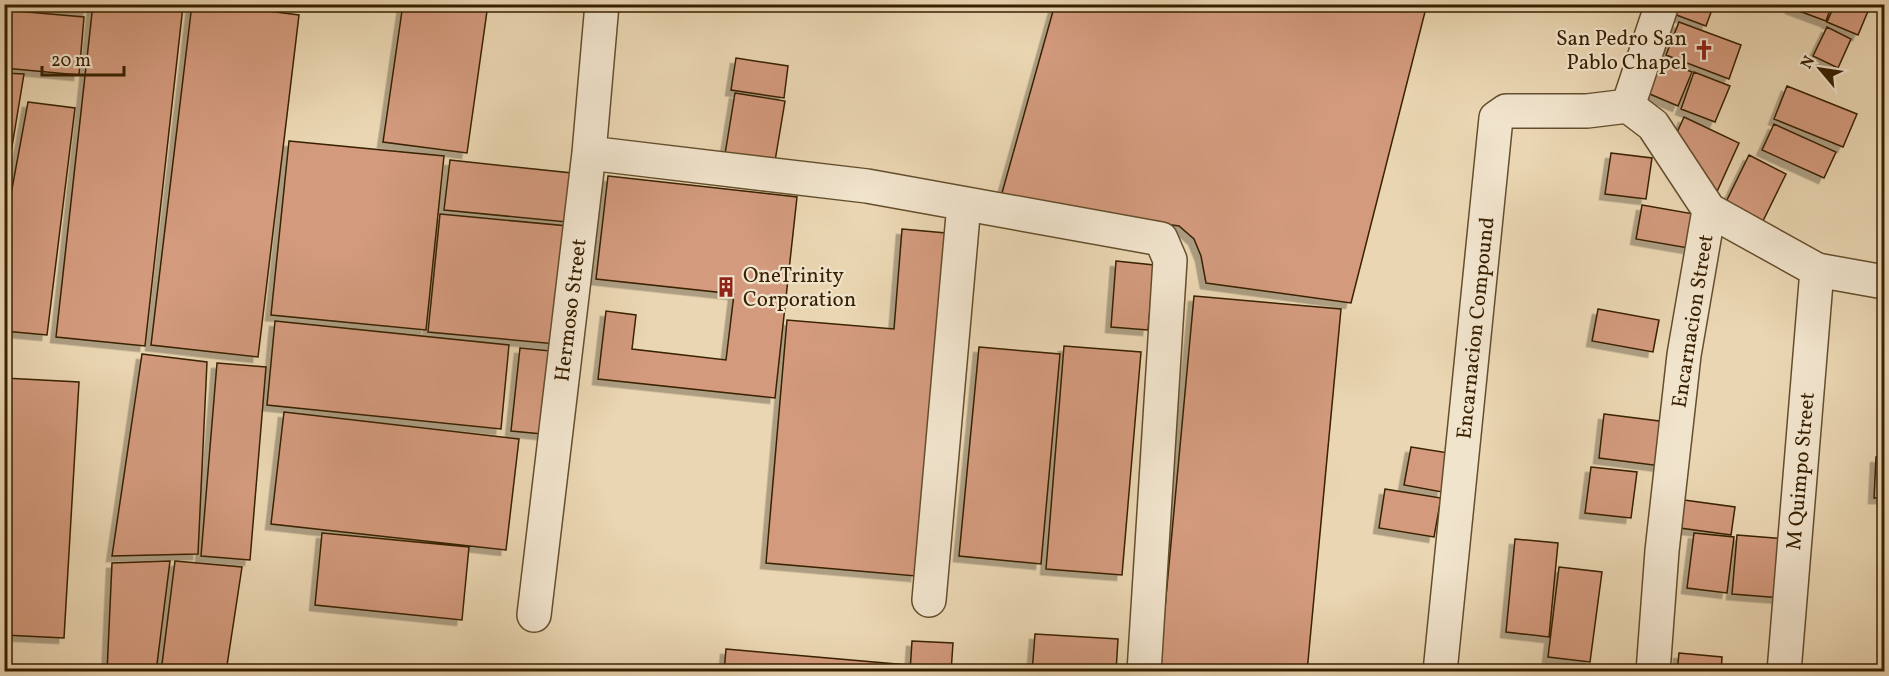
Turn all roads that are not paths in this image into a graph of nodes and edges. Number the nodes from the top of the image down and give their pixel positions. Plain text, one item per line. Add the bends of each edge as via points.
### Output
1 (602, 4) edge
2 (1662, 4) edge
3 (1628, 106) junction
4 (589, 153) junction
5 (964, 204) junction
6 (1709, 210) junction
7 (1817, 270) junction
8 (1884, 282) edge
9 (929, 600) dead end
10 (534, 615) dead end
11 (1144, 672) edge
12 (1440, 672) edge
13 (1653, 672) edge
14 (1784, 672) edge

1 - 4 street, Hermoso Street
2 - 3 street
3 - 6 street, Encarnacion Street via 1653,125
3 - 12 street, Encarnacion Compound via 1587,111 1506,111 1496,118
4 - 5 street via 867,186
4 - 10 street, Hermoso Street
5 - 9 street
5 - 11 street via 1161,239 1170,260
6 - 7 street
6 - 13 street, Encarnacion Street via 1684,356
7 - 8 street
7 - 14 street, M Quimpo Street

